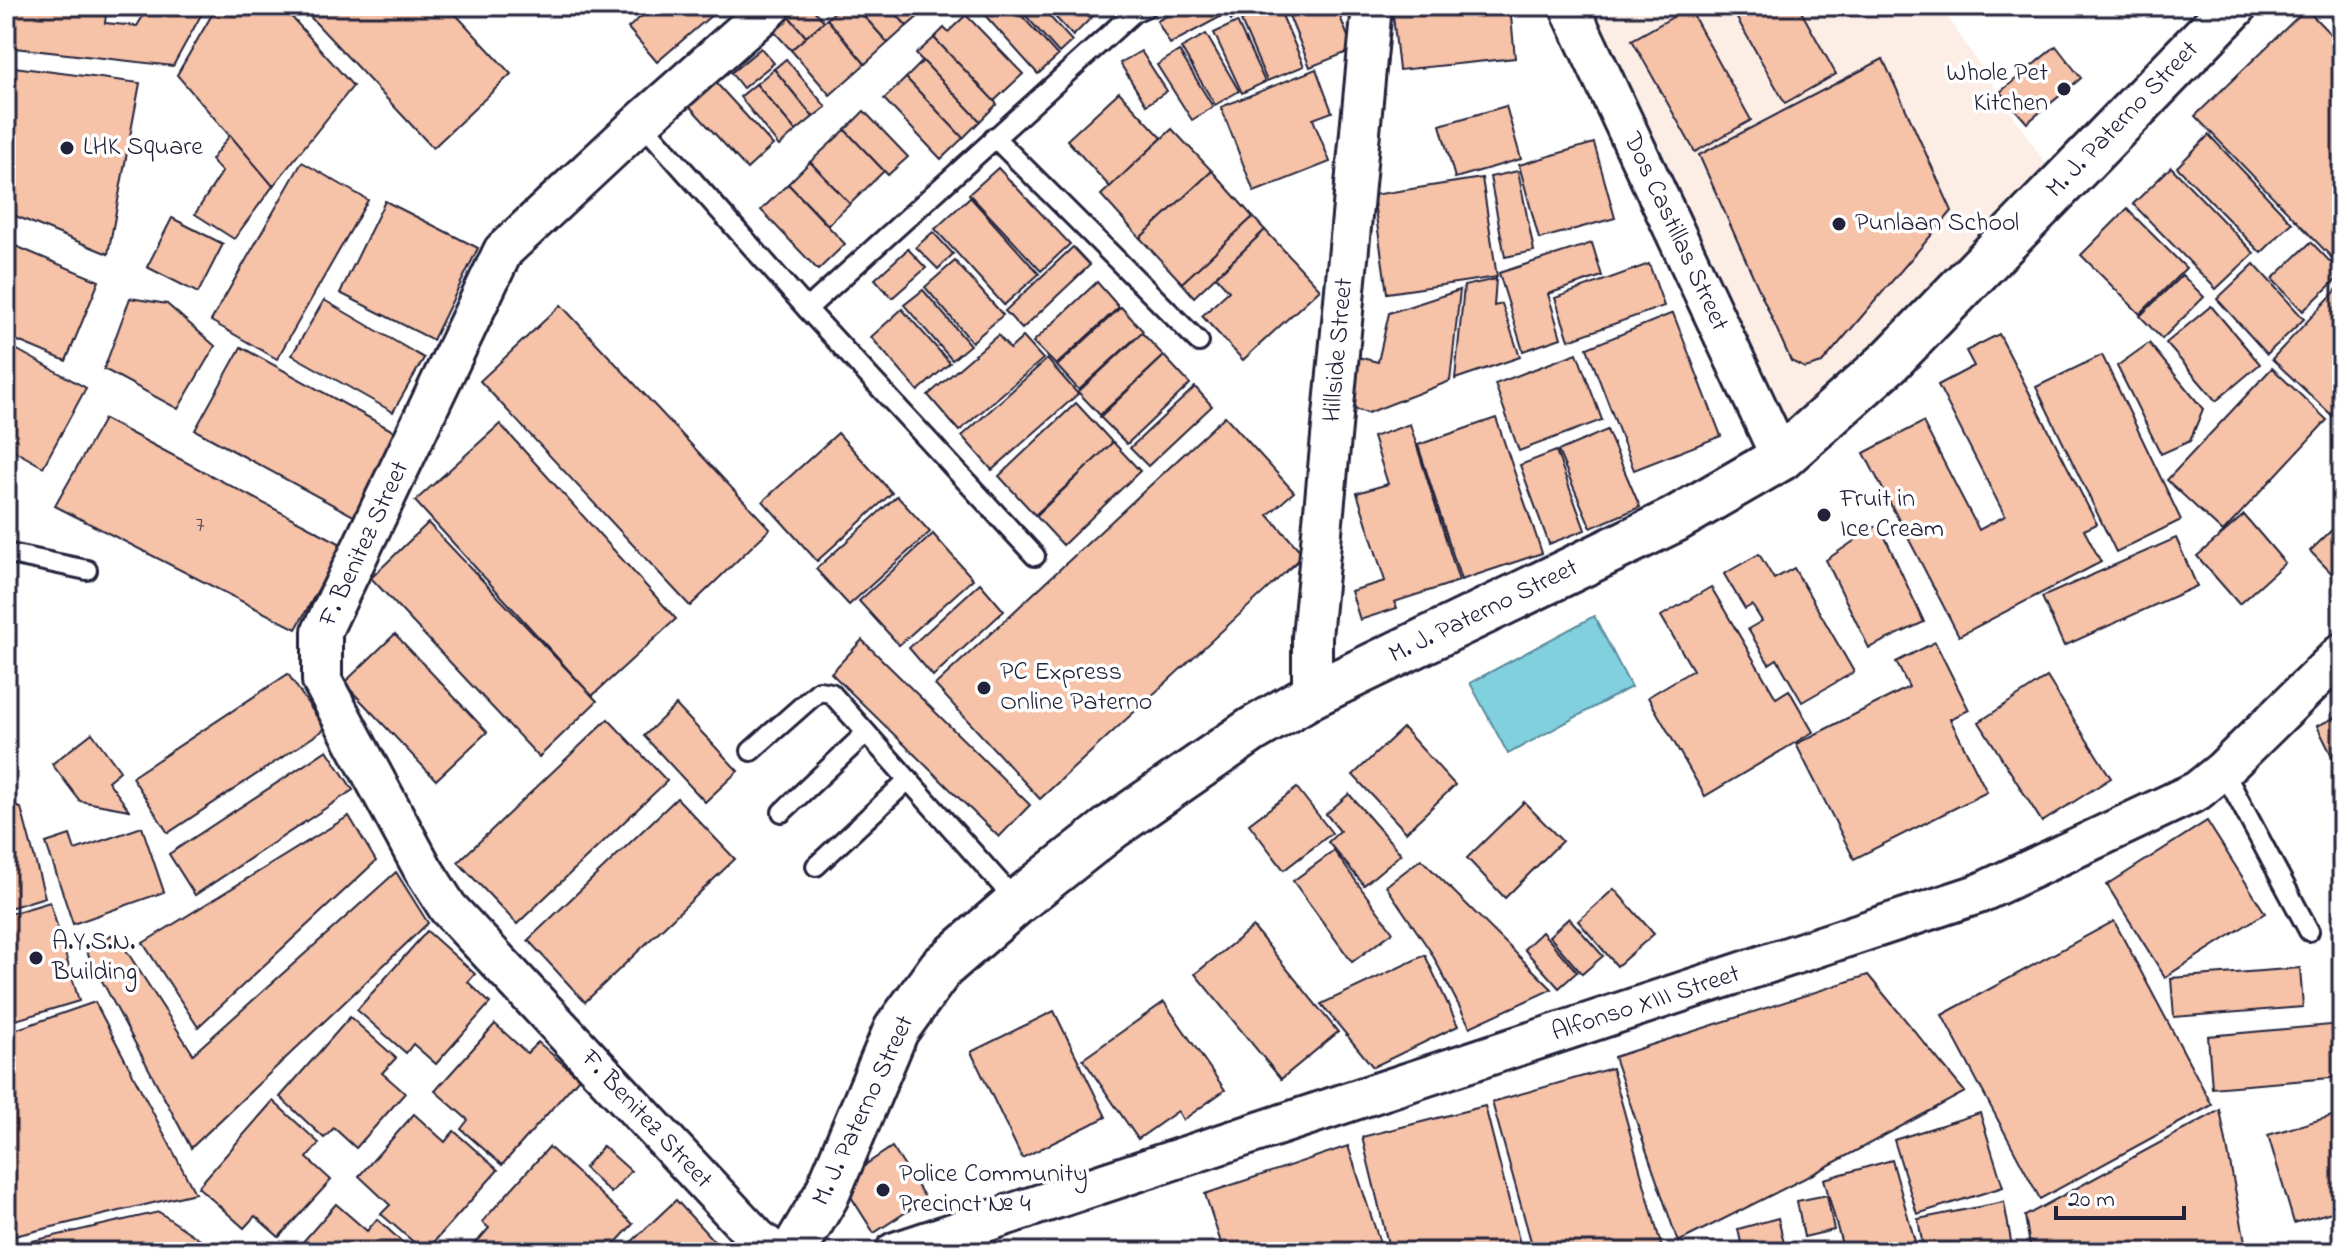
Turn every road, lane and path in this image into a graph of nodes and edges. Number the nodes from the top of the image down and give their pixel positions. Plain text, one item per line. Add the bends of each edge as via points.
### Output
1 (772, 6) edge
2 (1147, 6) edge
3 (1372, 6) edge
4 (1569, 6) edge
5 (2234, 6) edge
6 (641, 122) junction
7 (994, 137) junction
8 (807, 309) junction
9 (1199, 342) dead end
10 (1781, 458) junction
11 (6, 553) edge
12 (1035, 556) dead end
13 (87, 570) dead end
14 (2342, 653) edge
15 (1312, 695) junction
16 (866, 733) junction
17 (751, 751) dead end
18 (2223, 770) junction
19 (908, 780) junction
20 (782, 812) dead end
21 (816, 866) dead end
22 (1017, 902) junction
23 (2309, 931) dead end
24 (775, 1252) edge
25 (793, 1252) edge
26 (895, 1252) edge

1 - 6 street, F. Benitez Street
2 - 7 lane
3 - 15 street, Hillside Street via 1312,637
4 - 10 street, Dos Castillas Street
5 - 10 main road, M. J. Paterno Street via 1891,360
6 - 8 lane
6 - 24 street, F. Benitez Street via 503,251 322,631 322,681 448,908
7 - 8 lane
7 - 9 lane
8 - 12 lane
10 - 15 main road, M. J. Paterno Street via 1674,520
11 - 13 lane
14 - 18 street, Alfonso XIII Street
15 - 22 main road, M. J. Paterno Street via 1112,827
16 - 17 lane via 831,693 819,691
16 - 19 lane
16 - 20 lane
18 - 23 lane
18 - 26 street, Alfonso XIII Street via 2197,791 1978,894
19 - 21 lane
19 - 22 lane
22 - 25 main road, M. J. Paterno Street via 941,968 896,1030 826,1196

